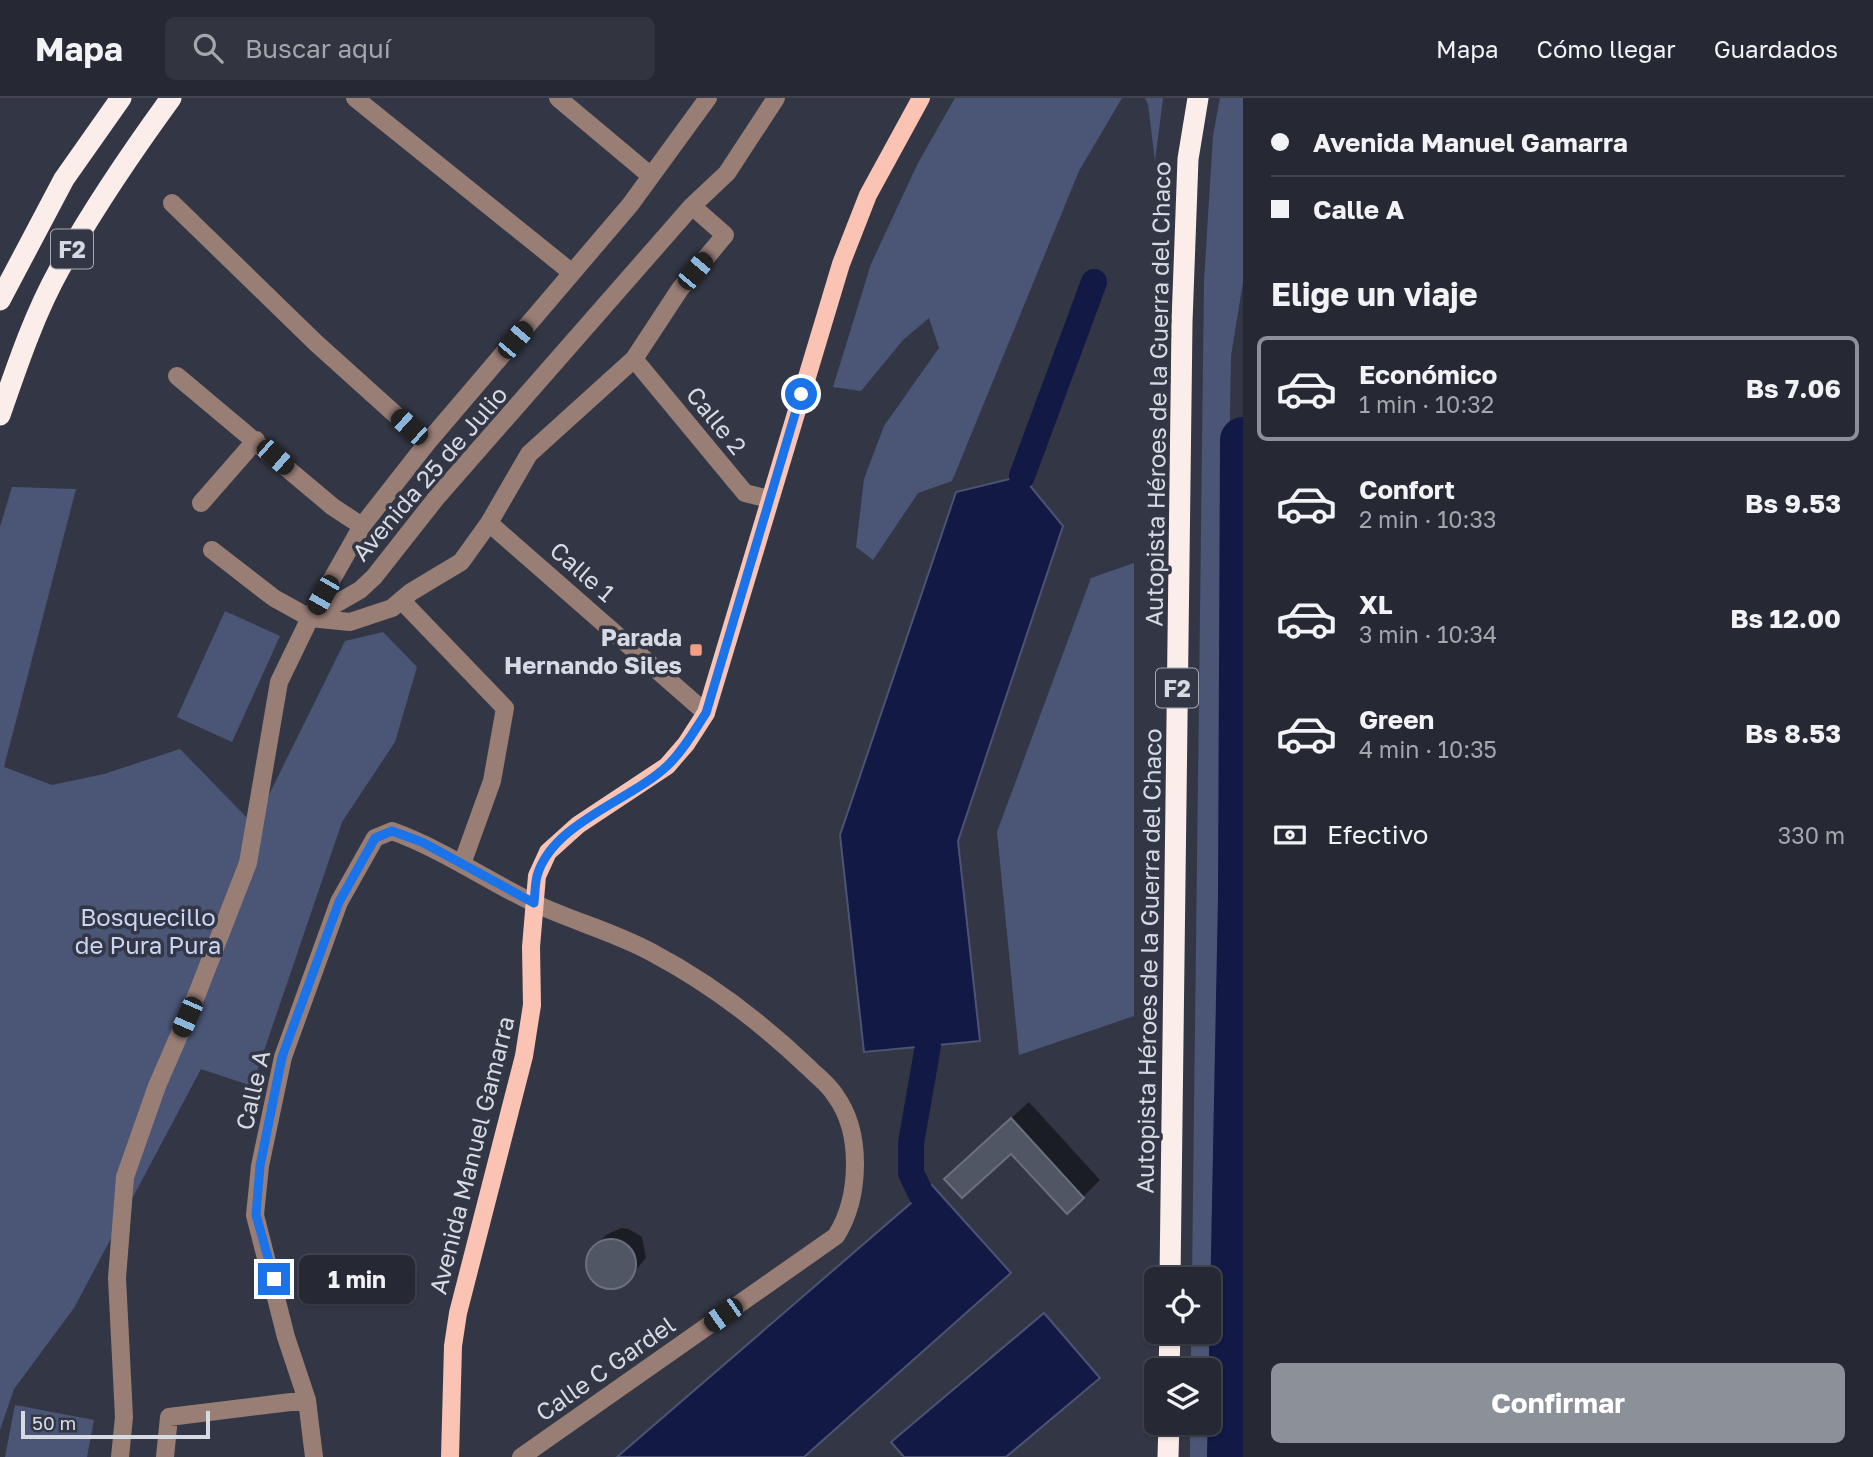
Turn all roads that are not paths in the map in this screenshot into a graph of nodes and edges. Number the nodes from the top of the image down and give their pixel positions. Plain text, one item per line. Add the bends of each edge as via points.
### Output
1 (121, 98) edge
2 (172, 98) edge
3 (355, 98) edge
4 (558, 98) edge
5 (708, 98) edge
6 (776, 98) edge
7 (921, 98) edge
8 (1198, 98) edge
9 (651, 176) junction
10 (172, 203) dead end
11 (692, 206) junction
12 (571, 272) junction
13 (0, 300) edge
14 (634, 359) junction
15 (177, 376) dead end
16 (0, 415) edge
17 (256, 440) junction
18 (428, 443) junction
19 (769, 499) junction
20 (201, 503) dead end
21 (489, 523) junction
22 (362, 526) junction
23 (212, 550) dead end
24 (402, 601) junction
25 (310, 618) junction
26 (706, 713) junction
27 (462, 864) junction
28 (534, 903) junction
29 (835, 1094) joint
30 (1170, 1267) edge
31 (307, 1400) junction
32 (1169, 1435) edge
33 (120, 1457) edge
34 (165, 1457) edge
35 (314, 1457) edge
36 (450, 1457) edge
37 (522, 1457) edge
38 (1168, 1457) edge

1 - 13 highway, F2 via 64,179
2 - 16 highway, F2 via 58,272
3 - 12 street
4 - 9 street
5 - 9 street, Avenida 25 de Julio
6 - 11 street, Avenida 25 de Julio via 727,173
7 - 19 main road, Avenida Manuel Gamarra via 868,195 841,264
8 - 30 highway, Autopista Héroes de la Guerra del Chaco / F2 via 1188,159 1182,322
9 - 12 street, Avenida 25 de Julio
10 - 18 street via 316,343
11 - 14 street via 725,235 680,289
11 - 25 street, Avenida 25 de Julio via 437,497 374,576 360,590
12 - 18 street, Avenida 25 de Julio
14 - 19 street, Calle 2 via 745,493
14 - 21 street via 529,454
15 - 17 street
17 - 20 street
17 - 22 street via 333,507
18 - 22 street, Avenida 25 de Julio
19 - 26 main road, Avenida Manuel Gamarra
21 - 24 street via 461,562
21 - 26 street, Calle 1
22 - 25 street, Avenida 25 de Julio
23 - 25 street via 274,598
24 - 25 street via 366,619 334,622
24 - 27 street via 505,708 492,781
25 - 33 street via 279,682 248,863 125,1177 117,1278 124,1417
26 - 28 main road, Avenida Manuel Gamarra via 667,766 578,825 548,852 537,876
27 - 28 street, Calle A
27 - 31 street, Calle A via 392,831 375,838 339,902 282,1057 260,1166 256,1215 286,1337
28 - 29 street, Calle A via 651,952 784,1044
28 - 36 main road, Avenida Manuel Gamarra via 532,1005 524,1056 458,1313
29 - 37 street, Calle C Gardel via 852,1136 854,1164 849,1206 836,1236
31 - 34 street via 169,1417
31 - 35 street, Calle A
32 - 38 highway

